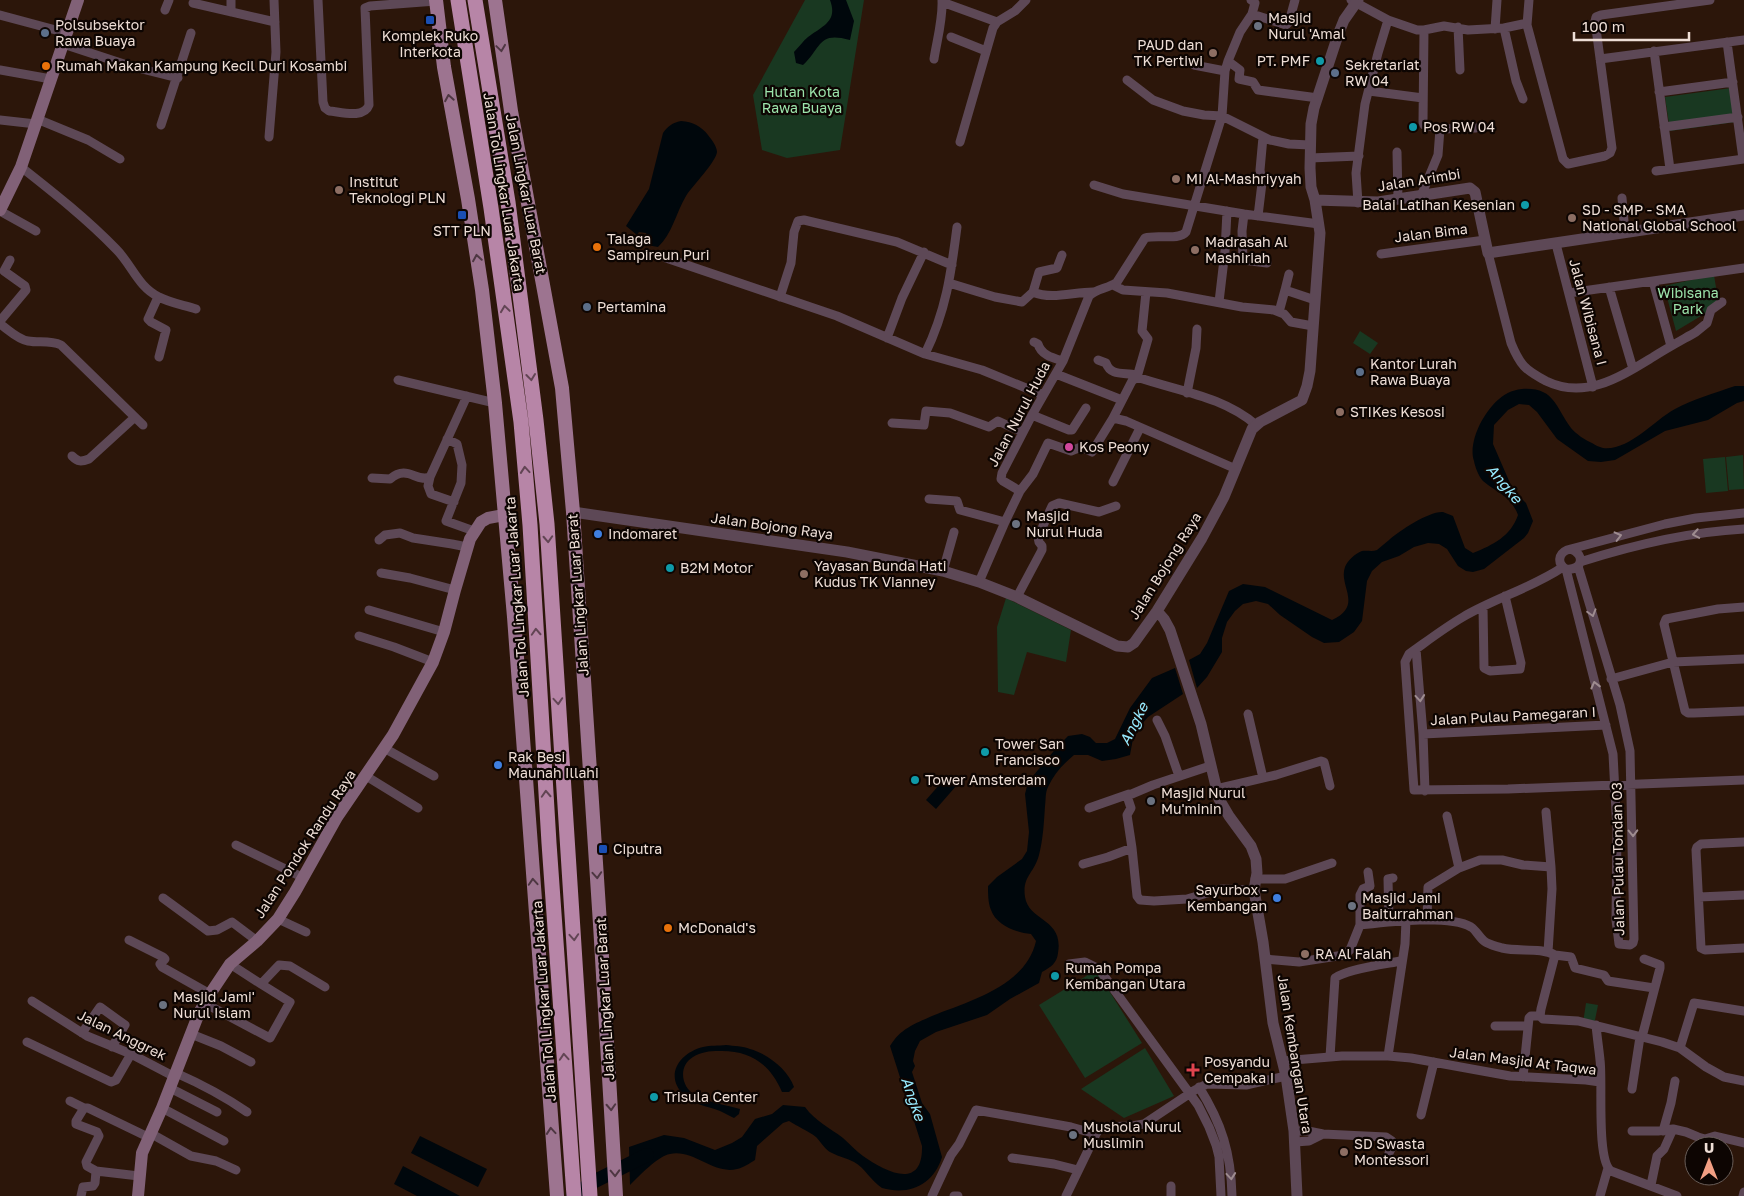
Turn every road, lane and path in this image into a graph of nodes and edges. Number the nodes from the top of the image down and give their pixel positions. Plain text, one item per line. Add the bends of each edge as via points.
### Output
1 (78, 0) edge
2 (169, 0) edge
3 (231, 0) edge
4 (274, 0) edge
5 (318, 0) edge
6 (436, 0) edge
7 (458, 0) edge
8 (475, 0) edge
9 (495, 0) edge
10 (1250, 0) edge
11 (1295, 0) edge
12 (1497, 0) edge
13 (1529, 0) edge
14 (1710, 0) edge
15 (942, 1) edge
16 (1021, 1) edge
17 (1355, 1) edge
18 (193, 3) dead end
19 (364, 4) edge
20 (165, 10) dead end
21 (231, 12) junction
22 (1252, 14) junction
23 (0, 15) edge
24 (1388, 20) junction
25 (275, 22) junction
26 (997, 22) junction
27 (1527, 25) junction
28 (1458, 27) junction
29 (1500, 28) junction
30 (1424, 30) junction
31 (191, 33) dead end
32 (951, 37) dead end
33 (65, 38) junction
34 (1744, 40) edge
35 (1728, 42) junction
36 (986, 51) junction
37 (1654, 52) junction
38 (934, 59) dead end
39 (1600, 59) junction
40 (1228, 61) junction
41 (1194, 65) dead end
42 (0, 70) edge
43 (1460, 70) dead end
44 (1225, 71) junction
45 (51, 78) junction
46 (178, 78) junction
47 (1128, 80) dead end
48 (1733, 82) junction
49 (1369, 91) junction
50 (1659, 92) junction
51 (1318, 98) junction
52 (1423, 98) junction
53 (1523, 99) dead end
54 (1222, 116) junction
55 (1738, 117) junction
56 (0, 120) edge
57 (36, 121) junction
58 (161, 125) dead end
59 (1664, 127) junction
60 (1476, 128) dead end
61 (1440, 129) junction
62 (270, 137) dead end
63 (1263, 137) junction
64 (960, 142) dead end
65 (1310, 145) junction
66 (1396, 152) dead end
67 (1359, 156) junction
68 (1310, 158) junction
69 (120, 159) dead end
70 (1744, 159) edge
71 (21, 167) junction
72 (1670, 169) junction
73 (1656, 171) dead end
74 (1094, 185) dead end
75 (4, 192) edge
76 (1421, 196) junction
77 (1622, 198) dead end
78 (1315, 200) junction
79 (1398, 200) junction
80 (1358, 203) junction
81 (1194, 206) junction
82 (0, 210) edge
83 (1227, 211) junction
84 (1244, 214) junction
85 (1744, 215) edge
86 (1258, 216) junction
87 (1319, 224) junction
88 (957, 227) dead end
89 (36, 231) dead end
90 (1624, 233) junction
91 (1485, 240) junction
92 (1556, 244) junction
93 (924, 252) junction
94 (1488, 253) junction
95 (1381, 254) dead end
96 (1062, 255) dead end
97 (666, 258) dead end
98 (10, 260) dead end
99 (1267, 263) dead end
100 (952, 264) junction
101 (1744, 268) edge
102 (2, 274) edge
103 (1289, 274) dead end
104 (1653, 281) junction
105 (949, 283) junction
106 (1110, 286) junction
107 (1609, 287) junction
108 (1285, 290) junction
109 (1033, 292) junction
110 (1093, 292) junction
111 (1146, 292) junction
112 (1569, 293) junction
113 (158, 297) junction
114 (780, 297) junction
115 (1315, 300) junction
116 (1219, 302) junction
117 (1722, 302) dead end
118 (196, 309) dead end
119 (1279, 312) junction
120 (0, 322) edge
121 (1313, 326) junction
122 (1197, 329) dead end
123 (887, 338) junction
124 (1034, 342) dead end
125 (1671, 346) junction
126 (925, 354) junction
127 (159, 357) dead end
128 (1098, 360) dead end
129 (1063, 361) junction
130 (1633, 369) junction
131 (1056, 374) junction
132 (1136, 376) junction
133 (398, 380) dead end
134 (1593, 387) junction
135 (1187, 392) junction
136 (1043, 395) junction
137 (467, 396) junction
138 (1122, 400) junction
139 (495, 403) junction
140 (1086, 408) dead end
141 (1032, 415) junction
142 (135, 417) junction
143 (1113, 418) junction
144 (892, 423) dead end
145 (143, 424) dead end
146 (1256, 425) junction
147 (1140, 428) junction
148 (1022, 432) junction
149 (446, 439) junction
150 (72, 456) dead end
151 (1236, 469) junction
152 (430, 477) junction
153 (372, 478) dead end
154 (1113, 482) dead end
155 (1020, 491) junction
156 (929, 499) dead end
157 (454, 502) junction
158 (1116, 506) dead end
159 (573, 512) junction
160 (1744, 513) edge
161 (504, 515) junction
162 (1005, 522) junction
163 (1744, 529) edge
164 (474, 531) junction
165 (954, 532) dead end
166 (379, 540) dead end
167 (466, 548) junction
168 (1571, 549) junction
169 (1579, 564) junction
170 (1564, 568) junction
171 (943, 571) junction
172 (381, 573) dead end
173 (979, 582) junction
174 (454, 590) junction
175 (1505, 596) junction
176 (1017, 597) junction
177 (1483, 607) junction
178 (1744, 607) edge
179 (369, 610) dead end
180 (1157, 611) junction
181 (444, 632) junction
182 (359, 636) dead end
183 (1416, 650) junction
184 (1744, 659) edge
185 (433, 662) junction
186 (1673, 662) junction
187 (1611, 679) junction
188 (1744, 711) edge
189 (1248, 714) dead end
190 (1157, 720) dead end
191 (1606, 725) junction
192 (1423, 734) junction
193 (384, 748) junction
194 (1210, 766) junction
195 (366, 776) junction
196 (434, 776) dead end
197 (1179, 776) junction
198 (1263, 778) junction
199 (1744, 780) edge
200 (1614, 784) junction
201 (1631, 784) junction
202 (1330, 786) dead end
203 (1216, 789) junction
204 (1425, 791) junction
205 (1128, 794) junction
206 (418, 808) dead end
207 (1089, 808) dead end
208 (1546, 812) dead end
209 (1447, 816) dead end
210 (1744, 842) edge
211 (236, 845) dead end
212 (1132, 848) junction
213 (1332, 863) dead end
214 (1083, 864) dead end
215 (1551, 867) junction
216 (1459, 868) junction
217 (1368, 872) dead end
218 (304, 878) junction
219 (1394, 878) dead end
220 (1255, 884) junction
221 (1744, 894) edge
222 (1699, 897) junction
223 (163, 898) dead end
224 (278, 918) junction
225 (1406, 920) junction
226 (1427, 920) junction
227 (1389, 921) junction
228 (1360, 925) junction
229 (306, 932) dead end
230 (129, 940) dead end
231 (257, 941) junction
232 (1744, 948) edge
233 (1552, 953) junction
234 (1265, 959) junction
235 (1644, 959) dead end
236 (1402, 961) junction
237 (230, 964) junction
238 (1069, 964) dead end
239 (261, 984) junction
240 (325, 987) dead end
241 (1654, 988) junction
242 (207, 999) junction
243 (32, 1001) dead end
244 (1744, 1011) edge
245 (1540, 1016) junction
246 (1596, 1025) junction
247 (1495, 1026) dead end
248 (1528, 1026) junction
249 (82, 1033) junction
250 (191, 1034) junction
251 (1641, 1037) junction
252 (27, 1042) dead end
253 (112, 1047) junction
254 (1680, 1048) junction
255 (131, 1054) junction
256 (1388, 1056) junction
257 (1330, 1057) junction
258 (1282, 1061) junction
259 (251, 1062) dead end
260 (1434, 1062) junction
261 (1286, 1076) junction
262 (1523, 1077) junction
263 (174, 1079) junction
264 (1675, 1081) dead end
265 (1744, 1081) edge
266 (1600, 1082) junction
267 (1199, 1087) junction
268 (1632, 1089) dead end
269 (1190, 1093) junction
270 (70, 1101) dead end
271 (86, 1108) junction
272 (162, 1108) junction
273 (218, 1112) dead end
274 (247, 1112) dead end
275 (1420, 1115) dead end
276 (1673, 1129) junction
277 (1663, 1130) junction
278 (1632, 1131) dead end
279 (1097, 1132) junction
280 (149, 1135) junction
281 (1294, 1137) junction
282 (224, 1142) dead end
283 (1744, 1143) edge
284 (1389, 1153) dead end
285 (1229, 1156) junction
286 (1219, 1157) junction
287 (1012, 1158) dead end
288 (1608, 1168) junction
289 (236, 1170) dead end
290 (1078, 1170) junction
291 (96, 1171) junction
292 (139, 1176) junction
293 (1171, 1186) dead end
294 (1654, 1189) edge
295 (81, 1196) edge
296 (138, 1196) edge
297 (557, 1196) edge
298 (574, 1196) edge
299 (590, 1196) edge
300 (616, 1196) edge
301 (932, 1196) edge
302 (954, 1196) edge
303 (958, 1196) edge
304 (1066, 1196) edge
305 (1171, 1196) edge
306 (1221, 1196) edge
307 (1232, 1196) edge
308 (1296, 1196) edge
309 (1600, 1196) edge
310 (1677, 1196) edge

1 - 33 main road
2 - 20 street
3 - 21 street
4 - 25 street
5 - 19 street via 323,102 329,111 363,113 370,106
6 - 19 street
139 -> 6 main road via 482,290 444,67
298 -> 7 highway, Jalan Tol Lingkar Luar Jakarta via 521,422
8 -> 299 highway, Jalan Tol Lingkar Luar Jakarta via 508,202 547,524
9 -> 159 main road, Jalan Lingkar Luar Barat via 511,111 562,388
10 - 22 street via 1255,4
11 - 22 street via 1286,25
12 - 29 street
13 - 27 street
14 - 39 street via 1596,17
15 - 26 street
15 - 38 street
16 - 26 street via 1015,11
17 - 24 street
17 - 51 street via 1344,20
18 - 21 street
21 - 25 street
22 - 40 street via 1240,32
23 - 33 street
24 - 30 street
24 - 49 street
25 - 62 street
26 - 36 street
27 - 29 street
27 - 39 street via 1565,162 1572,164 1605,156 1612,148
28 - 29 street via 1468,30
28 - 30 street
28 - 43 street
29 - 53 street
30 - 52 street
31 - 46 street
32 - 36 street
33 - 45 main road
33 - 46 street via 130,66
34 - 35 street
35 - 37 street
35 - 48 street
36 - 64 street
37 - 39 street
37 - 50 street
40 - 44 street
40 - 51 street via 1240,70 1239,79 1253,82 1258,90
41 - 44 street
42 - 45 street
44 - 54 street
45 - 57 main road
46 - 58 street
47 - 54 street via 1153,100 1183,112
48 - 50 street
48 - 55 street
49 - 52 street
49 - 67 street
50 - 59 street
51 - 65 street
52 - 61 street via 1424,125
54 - 63 street
54 - 81 street
55 - 59 street
55 - 70 street
56 - 57 street
57 - 69 street via 88,140
57 - 71 main road
59 - 72 street
60 - 61 street
61 - 76 street via 1438,155
63 - 65 street
63 - 86 street
65 - 68 street
66 - 79 street
67 - 68 street
67 - 80 street
68 - 78 street
70 - 72 street
71 - 75 main road
71 - 113 street via 118,251 136,278
72 - 73 street
74 - 81 street via 1123,194
75 - 82 main road
76 - 79 street, Jalan Arimbi
76 - 91 street, Jalan Arimbi via 1473,189
77 - 90 street
78 - 80 street, Jalan Arimbi
78 - 87 street
79 - 80 street, Jalan Arimbi
81 - 83 street
81 - 106 street via 1183,235 1145,238 1121,277
82 - 89 street
83 - 84 street
83 - 116 street
84 - 86 street
84 - 99 street via 1243,260
85 - 90 street
86 - 87 street
87 - 115 street
88 - 100 street
90 - 92 street
91 - 94 street, Jalan Arimbi
91 - 95 street, Jalan Bima
92 - 94 street
92 - 112 street, Jalan Wibisana I
93 - 100 street
93 - 114 street via 897,242 798,221
93 - 123 street
94 - 134 street via 1511,343 1523,367 1554,385
96 - 109 street via 1057,268 1039,272
97 - 114 street
98 - 102 street
100 - 105 street
101 - 104 street
102 - 120 street via 26,287
103 - 108 street
104 - 107 street
104 - 125 street
105 - 109 street via 1022,302
105 - 126 street via 936,331
106 - 110 street
106 - 111 street
107 - 112 street
107 - 130 street
108 - 115 street
108 - 119 street
109 - 110 street via 1048,296
110 - 129 street, Jalan Nurul Huda via 1086,301
111 - 116 street
111 - 132 street via 1142,331 1148,339
112 - 134 street, Jalan Wibisana I
113 - 118 street
113 - 127 street via 148,319 166,330
114 - 123 street
115 - 121 street
116 - 119 street
117 - 125 street via 1711,310 1707,323
119 - 121 street via 1291,322
120 - 142 street via 20,338 61,345
121 - 146 street via 1310,371 1302,400
122 - 135 street
123 - 126 street
124 - 129 street via 1048,356
125 - 130 street
126 - 136 street via 982,370
128 - 132 street via 1106,363 1113,372
129 - 131 street, Jalan Nurul Huda
130 - 134 street
131 - 136 street, Jalan Nurul Huda
131 - 138 street
132 - 135 street
132 - 138 street
133 - 137 street
135 - 146 street via 1232,407
136 - 141 street, Jalan Nurul Huda
137 - 139 street
137 - 149 street
138 - 143 street
139 - 161 main road
140 - 141 street via 1072,430
141 - 148 street, Jalan Nurul Huda
142 - 145 street
142 - 150 street via 89,459 82,462
143 - 147 street
143 - 155 street via 1092,452 1081,447 1071,451 1048,443 1033,474
144 - 148 street via 924,425 926,411 950,413 989,427 998,421
146 - 151 street, Jalan Bojong Raya
147 - 151 street
147 - 154 street
148 - 155 street, Jalan Nurul Huda via 1001,476 1003,481
149 - 152 street
149 - 157 street via 457,444 462,465 461,482
151 - 180 street, Jalan Bojong Raya via 1202,538
152 - 153 street via 406,473 397,474 390,480
152 - 157 street via 428,486 431,494
155 - 162 street
156 - 162 street via 958,501 960,510
157 - 164 street via 446,520
158 - 176 street via 1099,512 1059,503 1052,506 1038,537 1042,550
159 - 171 street, Jalan Bojong Raya via 839,551
159 -> 300 main road, Jalan Lingkar Luar Barat
168 -> 160 street via 1665,524
161 - 164 main road, Jalan Pondok Randu Raya via 488,518
297 -> 161 main road
162 - 173 street
163 -> 169 street via 1667,539
164 - 167 main road, Jalan Pondok Randu Raya
165 - 171 street
166 - 167 street via 385,535 400,533
167 - 174 main road, Jalan Pondok Randu Raya
168 - 169 street via 1580,556
168 - 170 street via 1560,555
169 - 170 street via 1572,570
169 -> 187 street, Jalan Pulau Tondan O3
170 - 175 street
191 -> 170 street, Jalan Pulau Tondan O3
171 - 173 street, Jalan Bojong Raya
172 - 174 street
173 - 176 street, Jalan Bojong Raya
174 - 181 main road, Jalan Pondok Randu Raya
175 - 177 street
175 - 177 street via 1520,669 1484,668
176 - 180 street, Jalan Bojong Raya via 1123,648 1134,642
177 - 183 street
178 - 186 street via 1666,619 1664,626
179 - 181 street
180 - 194 street, Jalan Kembangan Utara via 1170,630 1201,724
181 - 185 main road, Jalan Pondok Randu Raya
182 - 185 street
183 -> 192 street
183 - 204 street via 1409,654 1406,662 1413,788
184 - 186 street
185 - 193 main road, Jalan Pondok Randu Raya
186 - 187 street
186 - 188 street via 1688,713
187 - 201 street, Jalan Pulau Tondan O3 via 1630,751
189 - 198 street
190 - 197 street
191 - 192 street, Jalan Pulau Pamegaran I
191 - 200 street, Jalan Pulau Tondan O3
192 - 204 street
193 - 195 main road, Jalan Pondok Randu Raya
193 - 196 street
194 - 197 street
194 - 203 street, Jalan Kembangan Utara
195 - 206 street
195 - 218 main road, Jalan Pondok Randu Raya via 337,817
197 - 205 street
198 - 202 street via 1322,761
198 - 203 street
199 - 201 street
200 - 201 street
201 -> 200 street, Jalan Pulau Tondan O3 via 1634,939 1630,946 1619,944 1618,938
200 - 204 street
203 - 220 street, Jalan Kembangan Utara via 1223,808 1251,846 1257,864
205 - 207 street
205 - 212 street via 1130,808 1127,815
208 - 215 street
209 - 216 street
210 - 222 street via 1698,845
211 - 218 street
212 - 214 street
212 - 220 street via 1135,889 1140,900 1187,899
213 - 220 street via 1285,879
215 - 216 street via 1480,860
215 - 233 street
216 - 226 street via 1428,887
217 - 228 street via 1370,886 1360,895
218 - 224 main road, Jalan Pondok Randu Raya
219 - 227 street via 1388,880
220 - 234 street, Jalan Kembangan Utara
221 - 222 street
222 - 232 street via 1702,949
223 - 231 street via 205,930 218,930 232,922
224 - 229 street
224 - 231 main road, Jalan Pondok Randu Raya
225 - 226 street
225 - 227 street
225 - 236 street
226 - 233 street via 1471,927 1484,942 1499,947
227 - 228 street
228 - 234 street via 1350,950 1344,955 1299,962
230 - 242 street via 163,957 162,967
231 - 237 main road, Jalan Pondok Randu Raya
233 - 241 street via 1571,957 1575,968 1604,974 1608,981
233 - 245 street
234 - 258 street, Jalan Kembangan Utara via 1273,1023
235 - 241 street via 1660,965
236 - 256 street
236 - 257 street via 1356,970 1335,978
237 - 239 street
237 - 242 main road, Jalan Pondok Randu Raya
238 - 269 street via 1085,962 1099,969
239 - 240 street via 275,968 284,964
239 - 242 street via 290,1002 269,1038
241 - 251 street
242 - 250 main road, Jalan Pondok Randu Raya
243 - 249 street, Jalan Anggrek
244 - 254 street via 1694,1003
245 - 246 street
245 - 248 street via 1531,1016
246 - 251 street
246 - 266 street
247 - 248 street
248 - 262 street
249 - 253 street, Jalan Anggrek
249 - 253 street via 100,1007 125,1025
250 - 259 street
250 - 263 main road, Jalan Pondok Randu Raya
251 - 254 street
251 - 268 street
252 - 255 street via 112,1082
253 - 255 street, Jalan Anggrek
254 - 265 street via 1724,1077
255 - 263 street, Jalan Anggrek
256 - 257 street, Jalan Masjid At Taqwa
256 - 260 street, Jalan Masjid At Taqwa
257 - 258 street, Jalan Masjid At Taqwa
258 - 261 street, Jalan Kembangan Utara
260 - 262 street, Jalan Masjid At Taqwa
260 - 275 street
261 - 267 street via 1246,1085
261 - 281 street, Jalan Kembangan Utara
262 - 266 street, Jalan Masjid At Taqwa
263 - 272 main road, Jalan Pondok Randu Raya
263 - 273 street
263 - 274 street, Jalan Anggrek via 202,1085
264 - 277 street
266 - 288 street, Jalan Masjid At Taqwa via 1601,1129
267 - 269 street
267 - 285 street via 1219,1124
269 - 279 street via 1144,1124 1105,1126
269 - 286 street via 1209,1127
270 - 271 street
271 - 280 street
271 - 291 street via 76,1123 98,1133 86,1162
272 - 280 main road, Jalan Pondok Randu Raya
272 - 282 street
276 - 277 street
276 - 283 street via 1698,1137 1715,1136
276 - 294 street via 1657,1156
277 - 278 street
279 - 290 street
279 - 301 street via 976,1110
280 - 289 street via 191,1156 216,1161
280 - 292 main road, Jalan Pondok Randu Raya
281 - 284 street via 1308,1131 1386,1137 1392,1141
281 - 308 street, Jalan Kembangan Utara
285 - 286 street
285 -> 307 street
286 - 306 street
287 - 290 street
288 - 294 street
288 - 309 street
290 - 304 street
291 - 292 street
291 - 295 street via 95,1185 83,1187
292 - 296 main road, Jalan Pondok Randu Raya
293 - 305 street
294 - 310 street
302 - 303 street

